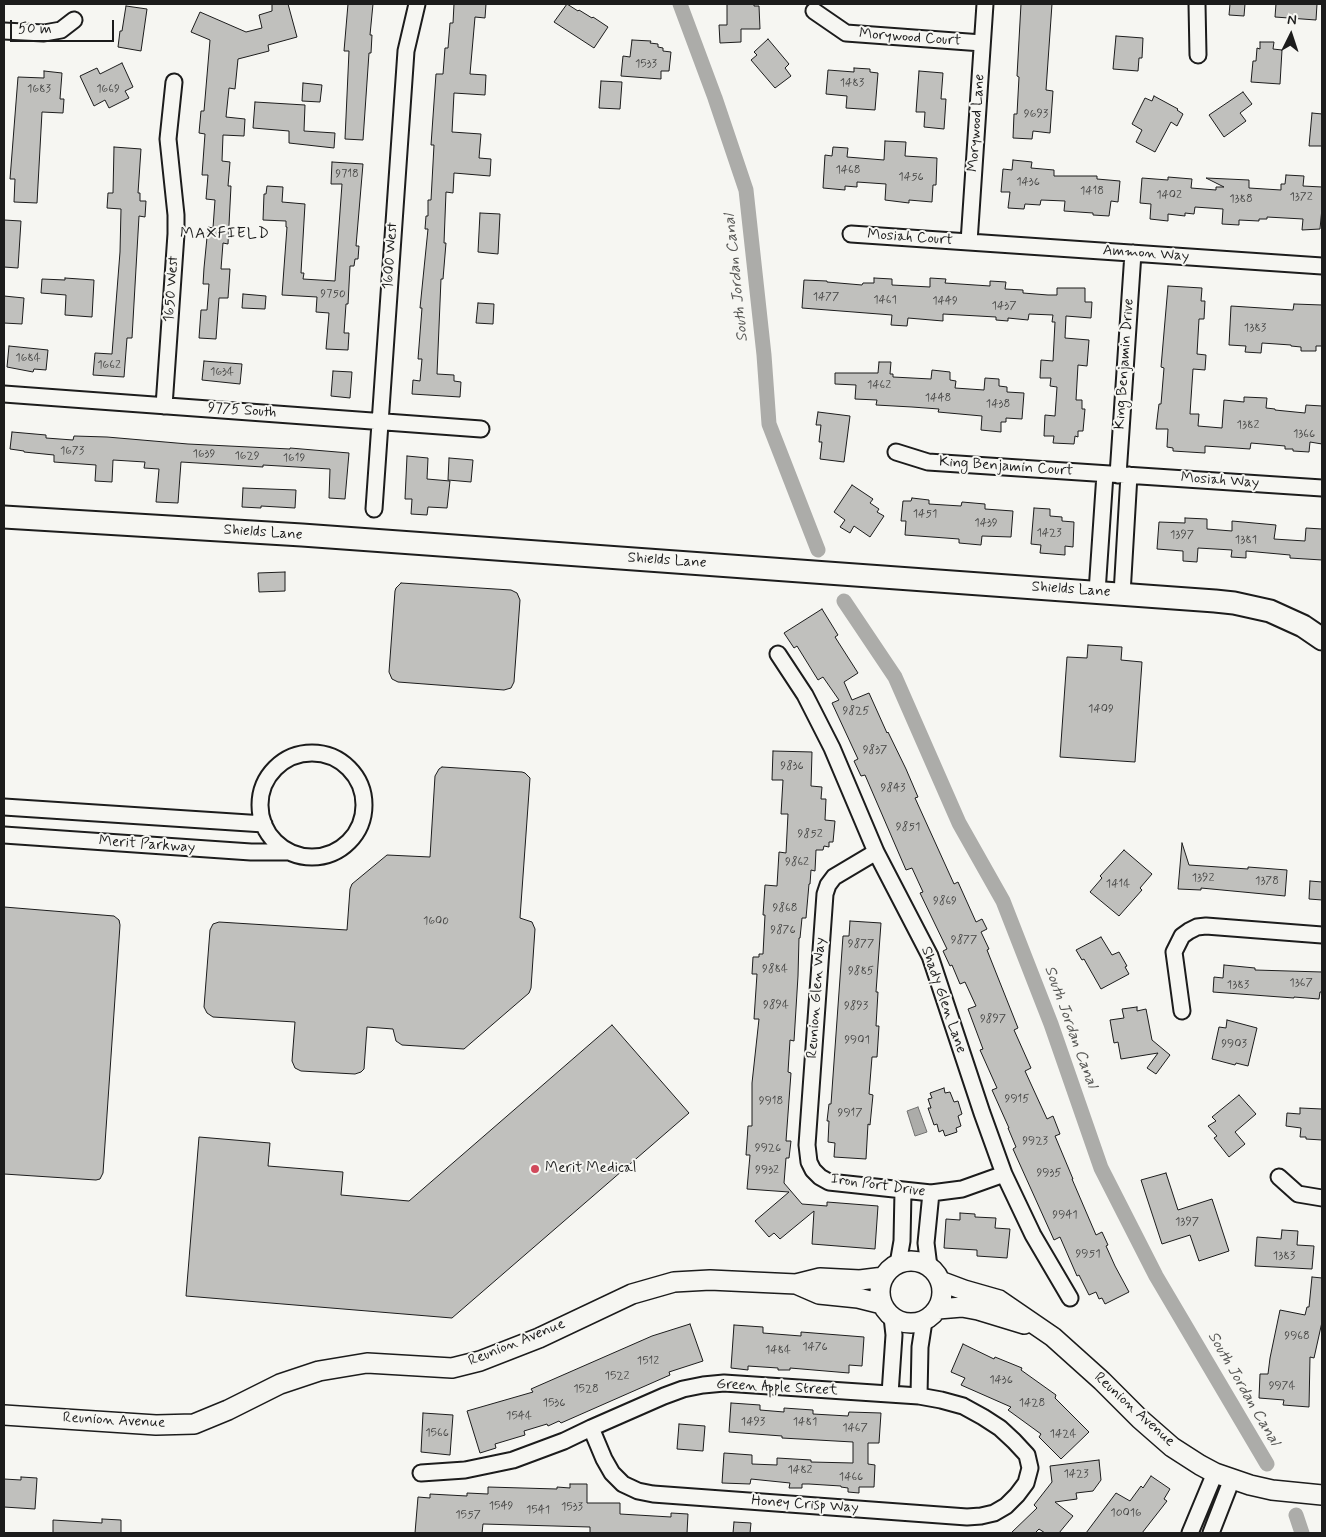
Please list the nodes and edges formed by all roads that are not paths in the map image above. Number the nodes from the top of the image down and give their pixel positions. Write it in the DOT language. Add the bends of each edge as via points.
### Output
graph roads {
  1 [pos="417,4"];
  2 [pos="985,4"];
  3 [pos="1197,4"];
  4 [pos="814,12"];
  5 [pos="74,20"];
  6 [pos="4,31"];
  7 [pos="982,43"];
  8 [pos="1198,55"];
  9 [pos="174,82"];
  10 [pos="851,234"];
  11 [pos="969,242"];
  12 [pos="1133,253"];
  13 [pos="1322,266"];
  14 [pos="4,394"];
  15 [pos="164,406"];
  16 [pos="380,421"];
  17 [pos="481,429"];
  18 [pos="896,452"];
  19 [pos="1118,475"];
  20 [pos="1322,488"];
  21 [pos="374,509"];
  22 [pos="4,517"];
  23 [pos="1097,592"];
  24 [pos="1122,594"];
  25 [pos="1322,639"];
  26 [pos="778,654"];
  27 [pos="4,807"];
  28 [pos="264,824"];
  29 [pos="4,836"];
  30 [pos="290,852"];
  31 [pos="876,852"];
  32 [pos="1322,935"];
  33 [pos="1182,1011"];
  34 [pos="813,1170"];
  35 [pos="1004,1174"];
  36 [pos="1279,1178"];
  37 [pos="903,1191"];
  38 [pos="931,1193"];
  39 [pos="1322,1198"];
  40 [pos="898,1264"];
  41 [pos="935,1274"];
  42 [pos="884,1277"];
  43 [pos="796,1284"];
  44 [pos="1070,1298"];
  45 [pos="887,1310"];
  46 [pos="931,1315"];
  47 [pos="1042,1330"];
  48 [pos="890,1394"];
  49 [pos="919,1396"];
  50 [pos="4,1415"];
  51 [pos="591,1428"];
  52 [pos="1030,1468"];
  53 [pos="421,1474"];
  54 [pos="1224,1476"];
  55 [pos="1322,1495"];
  56 [pos="1190,1533"];
  57 [pos="1211,1533"];
  1 -- 16 [label="street, 1600 West" via="406,51"];
  2 -- 7 [label="street, Morywood Lane"];
  3 -- 8 [label="street"];
  4 -- 7 [label="street, Morywood Court" via="846,33"];
  5 -- 6 [label="street" via="61,30 44,34"];
  7 -- 11 [label="street, Morywood Lane"];
  9 -- 15 [label="street, 1650 West" via="168,139 176,234"];
  10 -- 11 [label="street, Mosiah Court"];
  11 -- 12 [label="street, Ammon Way"];
  12 -- 13 [label="street, Ammon Way"];
  12 -- 19 [label="street, King Benjamin Drive"];
  14 -- 15 [label="street, 9775 South"];
  15 -- 16 [label="street, 9775 South"];
  16 -- 17 [label="street, 9775 South"];
  16 -- 21 [label="street, 1600 West"];
  18 -- 19 [label="street, King Benjamin Court" via="928,462"];
  19 -- 20 [label="street, Mosiah Way"];
  19 -- 23 [label="street, King Benjamin Drive"];
  19 -- 24 [label="street, King Benjamin Drive"];
  22 -- 23 [label="main road, Shields Lane"];
  23 -- 24 [label="main road, Shields Lane"];
  24 -- 25 [label="main road, Shields Lane" via="1252,606 1288,618"];
  26 -- 31 [label="street, Shady Glen Lane" via="832,748"];
  27 -- 28 [label="street, Merit Parkway"];
  28 -- 30 [label="street, Merit Parkway" via="274,840"];
  28 -- 30 [label="street, Merit Parkway" via="260,810 266,780 287,759 316,752 344,763 355,774 362,787 364,809 362,823 355,836 345,846 325,855 304,856"];
  29 -- 30 [label="street, Merit Parkway"];
  31 -- 34 [label="street, Reunion Glen Way" via="834,877 825,894 807,1145"];
  31 -- 35 [label="street, Shady Glen Lane" via="930,956"];
  32 -- 33 [label="street" via="1206,926 1189,931 1182,936 1174,952"];
  34 -- 37 [label="street, Iron Port Drive" via="830,1182"];
  35 -- 38 [label="street, Iron Port Drive" via="962,1189"];
  35 -- 44 [label="street, Shady Glen Lane" via="1033,1235"];
  36 -- 39 [label="street" via="1298,1194"];
  37 -- 38 [label="street, Iron Port Drive"];
  37 -- 40 [label="street"];
  38 -- 41 [label="street" via="926,1243"];
  40 -- 41 [label="street" via="919,1262"];
  40 -- 42 [label="street"];
  41 -- 46 [label="street" via="942,1290 942,1300"];
  41 -- 47 [label="street, Reunion Avenue" via="964,1290 1000,1300"];
  42 -- 43 [label="street, Reunion Avenue" via="860,1280 820,1278"];
  42 -- 45 [label="street" via="880,1295"];
  43 -- 45 [label="street, Reunion Avenue" via="819,1294 858,1298"];
  43 -- 50 [label="street, Reunion Avenue" via="710,1280 674,1282 632,1294 539,1338 480,1361 452,1368 367,1363 319,1371 280,1384 194,1424 156,1425"];
  45 -- 46 [label="street" via="902,1322 913,1324"];
  45 -- 48 [label="street" via="894,1335"];
  46 -- 47 [label="street, Reunion Avenue" via="962,1308 978,1310"];
  46 -- 49 [label="street" via="920,1347"];
  47 -- 54 [label="street, Reunion Avenue" via="1172,1446"];
  48 -- 49 [label="street, Green Apple Street"];
  48 -- 51 [label="street, Green Apple Street" via="746,1384 704,1385 664,1396"];
  49 -- 52 [label="street, Green Apple Street" via="963,1406 983,1417 1014,1440 1027,1455"];
  51 -- 52 [label="street, Honey Crisp Way" via="612,1473 623,1484 653,1494 981,1516 1006,1506 1026,1483"];
  51 -- 53 [label="street, Green Apple Street" via="513,1460 465,1470"];
  54 -- 55 [label="street, Reunion Avenue" via="1272,1490"];
  54 -- 56 [label="street"];
  54 -- 57 [label="street"];
}
